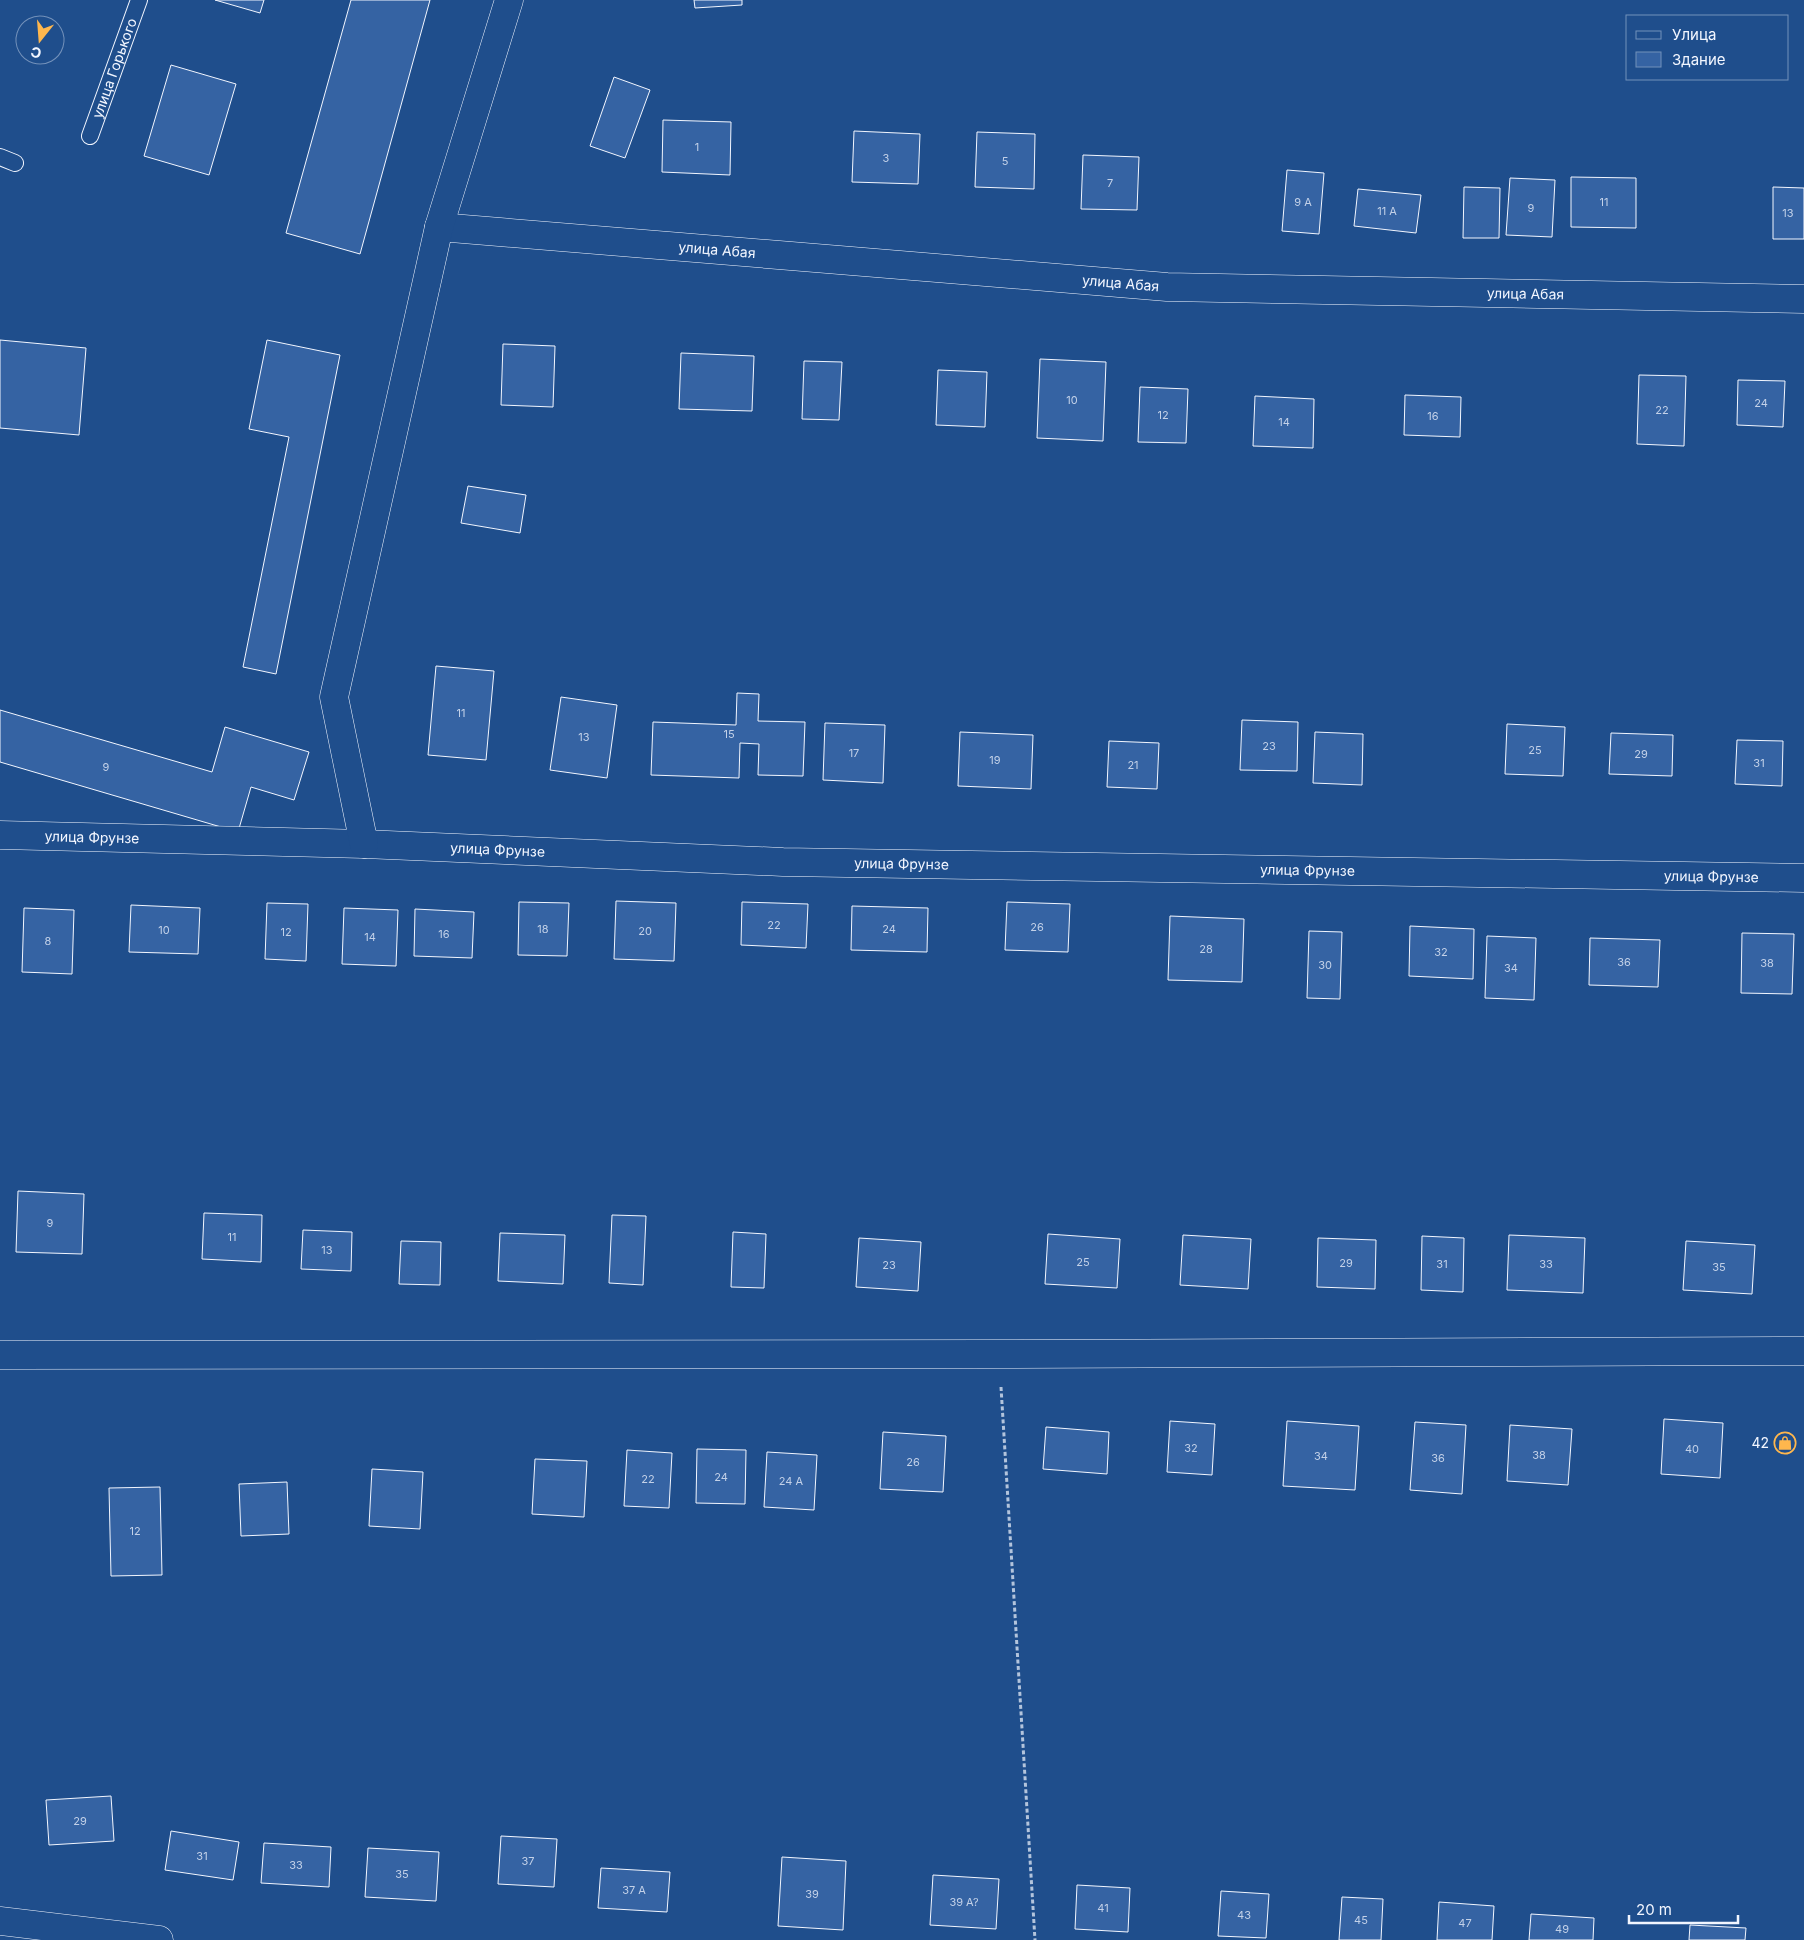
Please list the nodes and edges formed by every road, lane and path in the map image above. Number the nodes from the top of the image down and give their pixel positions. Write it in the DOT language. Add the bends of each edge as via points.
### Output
graph roads {
  1 [pos="139,0"];
  2 [pos="508,0"];
  3 [pos="90,136"];
  4 [pos="439,227"];
  5 [pos="1804,299"];
  6 [pos="0,835"];
  7 [pos="364,844"];
  8 [pos="1804,878"];
  9 [pos="1804,1350"];
  10 [pos="1000,1354"];
  11 [pos="0,1355"];
  12 [pos="0,1921"];
  13 [pos="159,1940"];
  14 [pos="1035,1940"];
  1 -- 3 [label="lane, улица Горького"];
  2 -- 4 [label="street"];
  4 -- 5 [label="street, улица Абая" via="1168,287"];
  4 -- 7 [label="street" via="334,696"];
  6 -- 7 [label="street, улица Фрунзе"];
  7 -- 8 [label="street, улица Фрунзе" via="783,862"];
  9 -- 10 [label="street"];
  10 -- 11 [label="street"];
  10 -- 14 [label="path"];
  12 -- 13 [label="street"];
}
